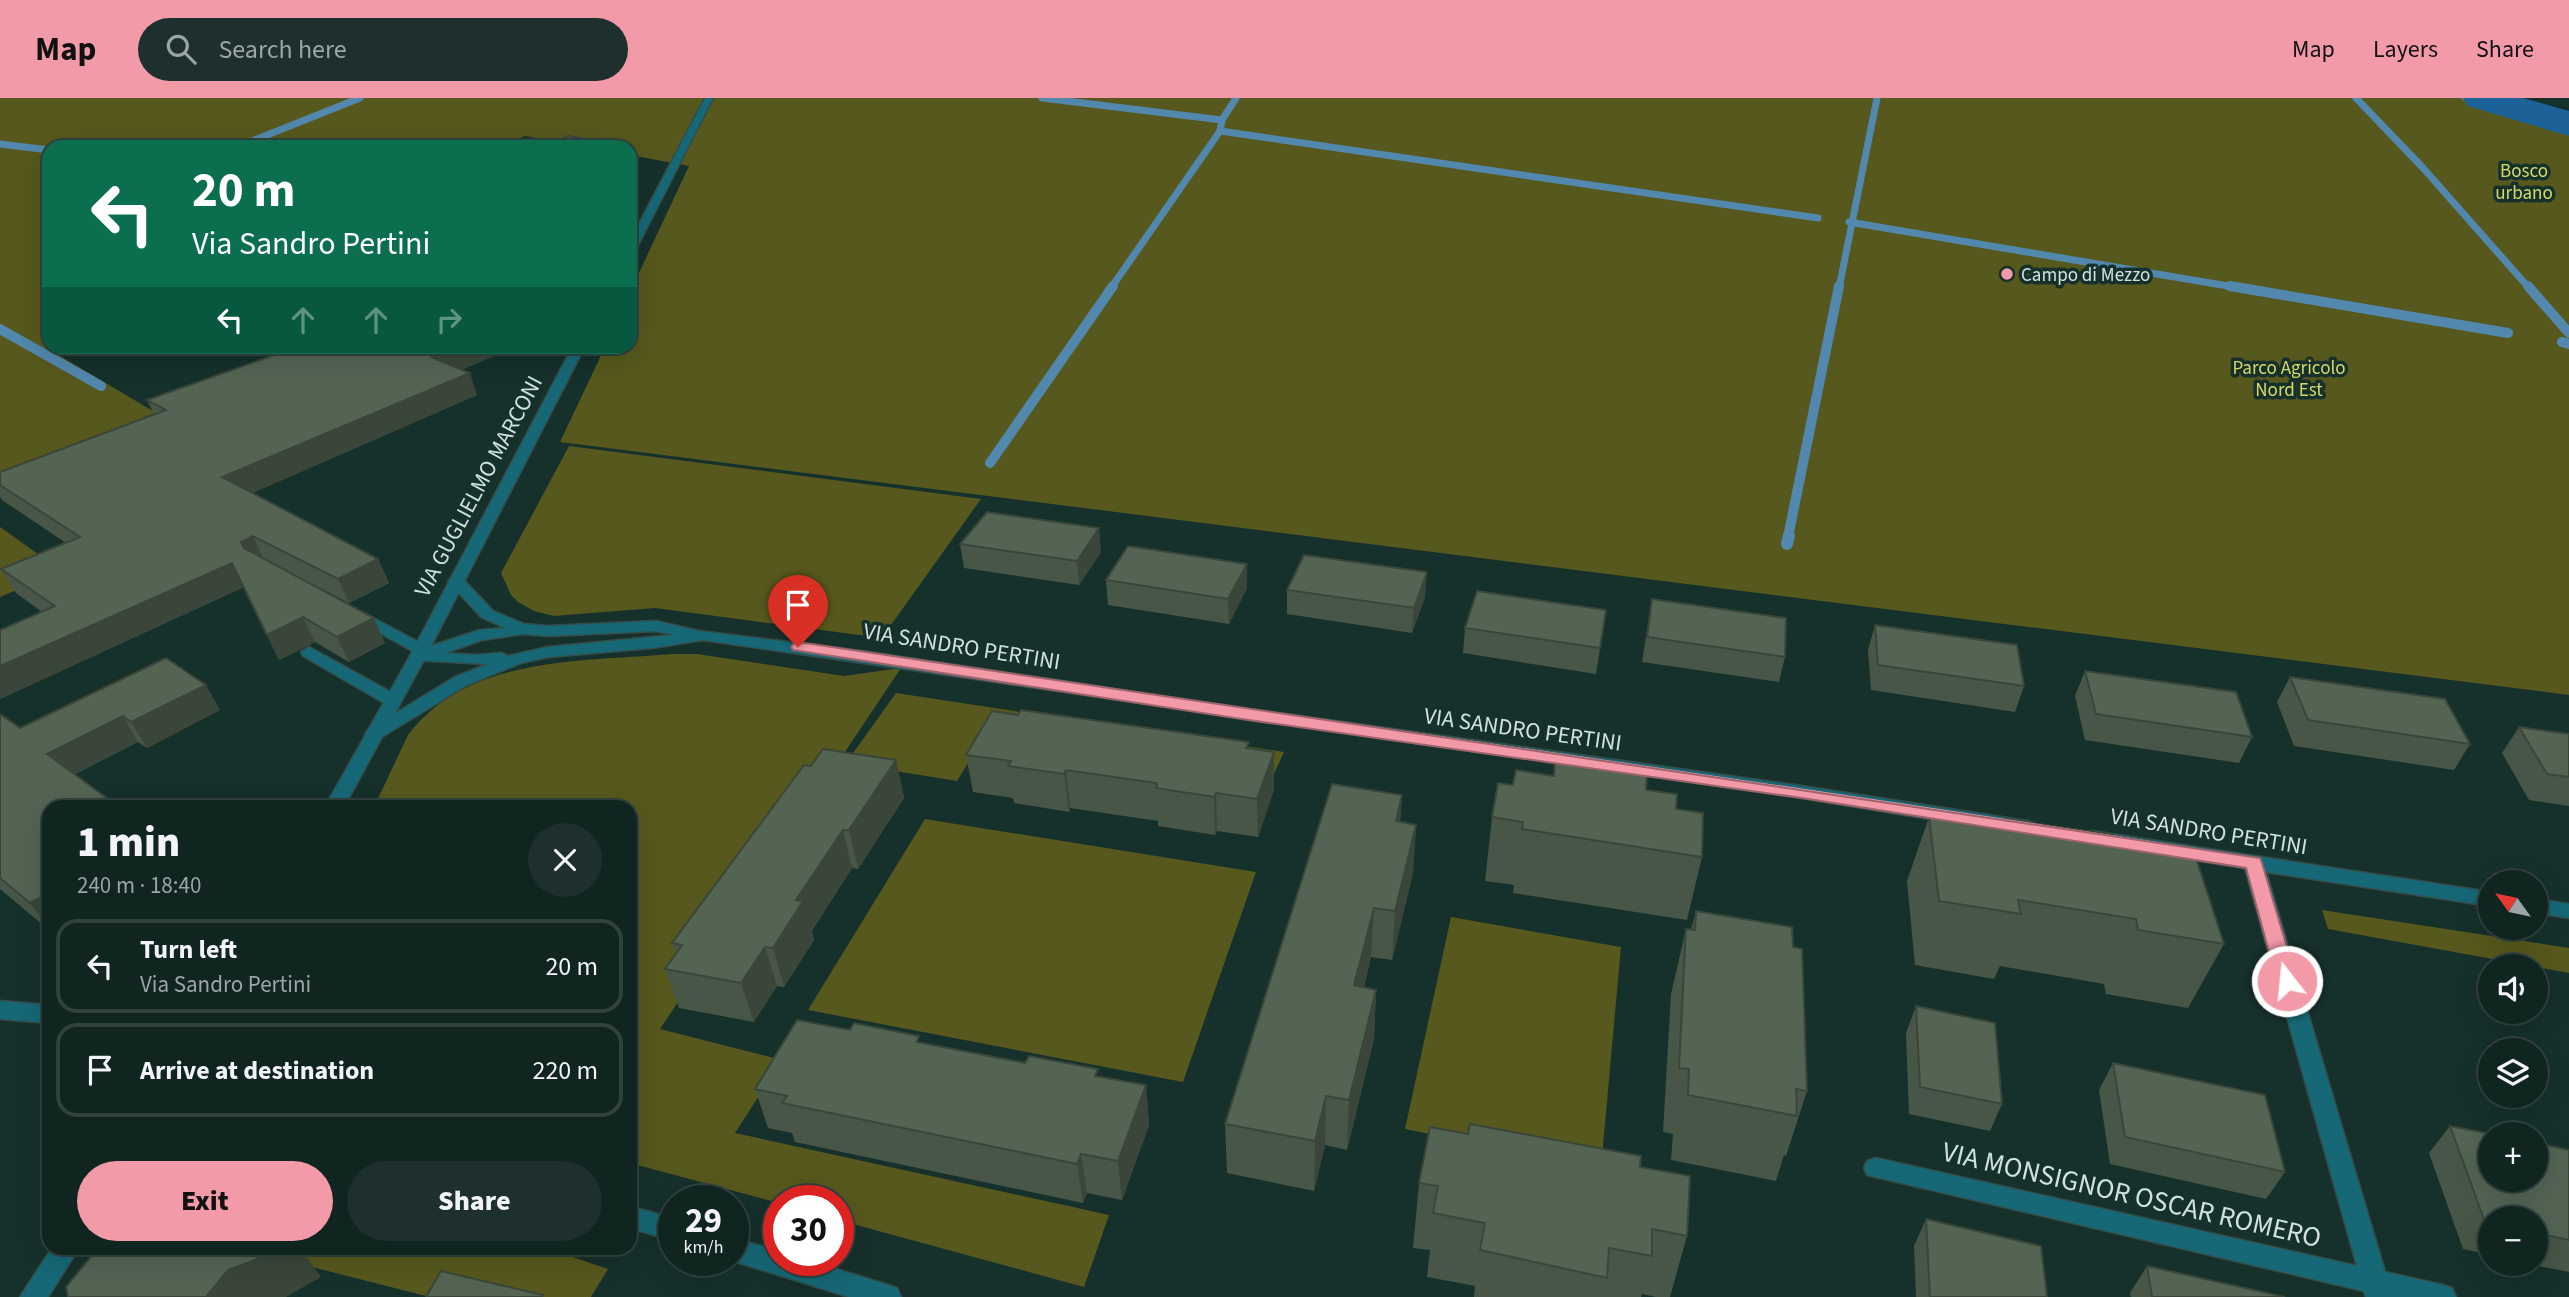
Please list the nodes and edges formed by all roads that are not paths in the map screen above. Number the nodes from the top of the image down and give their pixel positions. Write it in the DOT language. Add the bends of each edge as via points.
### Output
graph roads {
  1 [pos="709,98"];
  2 [pos="637,237"];
  3 [pos="575,354"];
  4 [pos="456,581"];
  5 [pos="336,605"];
  6 [pos="548,631"];
  7 [pos="703,635"];
  8 [pos="309,652"];
  9 [pos="419,652"];
  10 [pos="548,652"];
  11 [pos="392,700"];
  12 [pos="374,734"];
  13 [pos="338,800"];
  14 [pos="2049,831"];
  15 [pos="2077,835"];
  16 [pos="2253,863"];
  17 [pos="2478,897"];
  18 [pos="2548,908"];
  19 [pos="2569,911"];
  20 [pos="0,1010"];
  21 [pos="42,1013"];
  22 [pos="1876,1168"];
  23 [pos="637,1219"];
  24 [pos="658,1225"];
  25 [pos="749,1254"];
  26 [pos="61,1255"];
  27 [pos="2376,1289"];
  28 [pos="33,1297"];
  29 [pos="888,1297"];
  30 [pos="2443,1297"];
  1 -- 2 [label="street"];
  3 -- 4 [label="street, VIA GUGLIELMO MARCONI"];
  4 -- 6 [label="street" via="492,618 521,629"];
  4 -- 9 [label="street, VIA GUGLIELMO MARCONI"];
  5 -- 9 [label="street"];
  6 -- 7 [label="street" via="656,626"];
  6 -- 9 [label="street" via="487,633"];
  7 -- 10 [label="street, VIA SANDRO PERTINI"];
  7 -- 14 [label="street, VIA SANDRO PERTINI"];
  8 -- 11 [label="street"];
  9 -- 10 [label="street, VIA SANDRO PERTINI" via="474,660"];
  9 -- 11 [label="street, VIA GUGLIELMO MARCONI"];
  10 -- 12 [label="street, VIA SANDRO PERTINI" via="471,676"];
  11 -- 12 [label="street, VIA GUGLIELMO MARCONI"];
  12 -- 13 [label="street, VIA GUGLIELMO MARCONI"];
  15 -- 16 [label="street, VIA SANDRO PERTINI"];
  16 -- 17 [label="street, VIA SANDRO PERTINI"];
  16 -- 27 [label="street"];
  18 -- 19 [label="street"];
  20 -- 21 [label="street"];
  22 -- 27 [label="street, VIA MONSIGNOR OSCAR ROMERO"];
  23 -- 24 [label="street"];
  25 -- 29 [label="street"];
  26 -- 28 [label="street"];
  27 -- 30 [label="street, VIA MONSIGNOR OSCAR ROMERO"];
}
